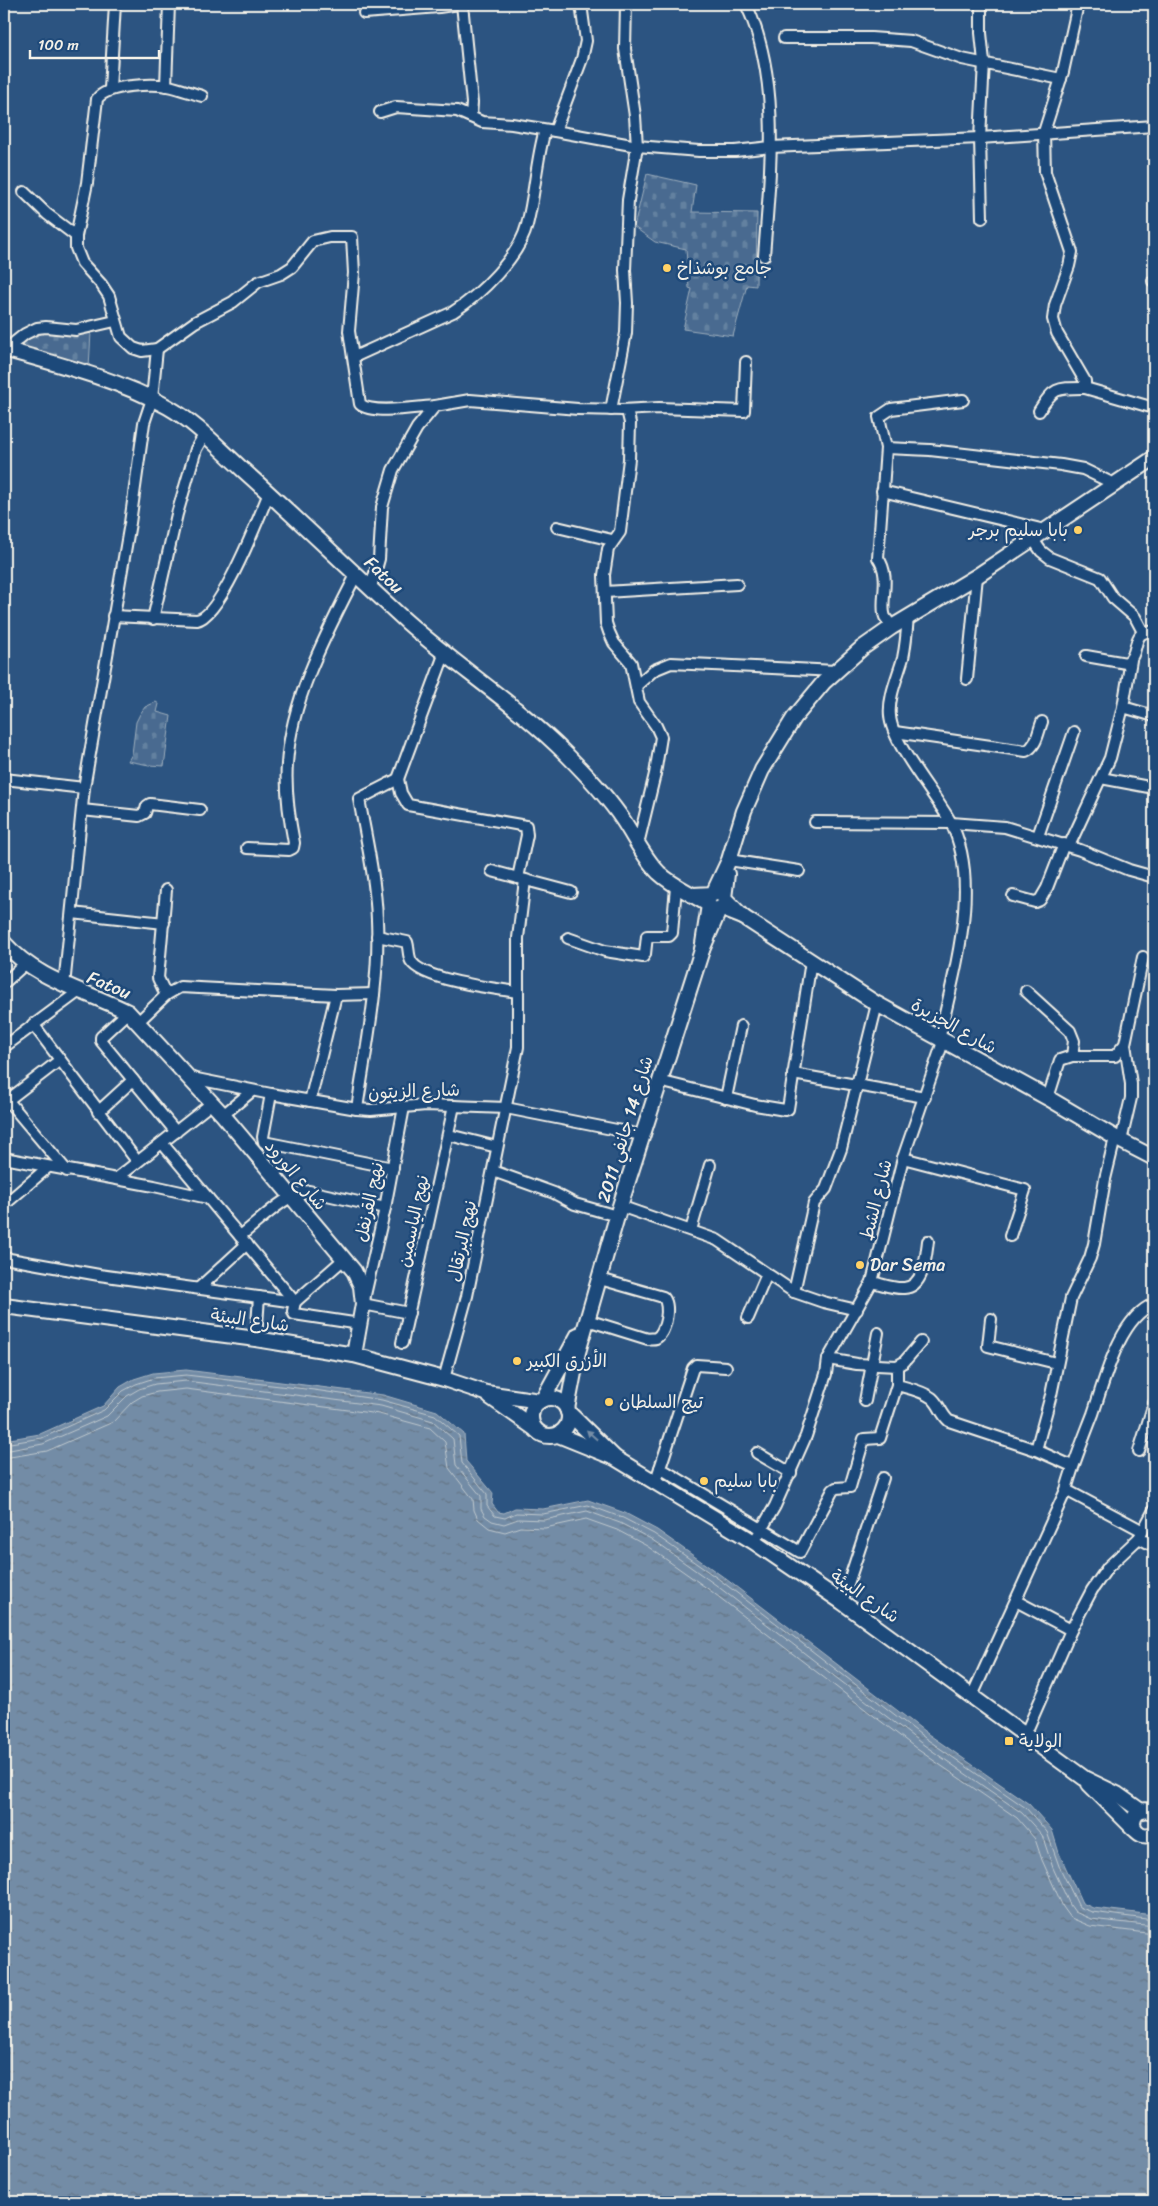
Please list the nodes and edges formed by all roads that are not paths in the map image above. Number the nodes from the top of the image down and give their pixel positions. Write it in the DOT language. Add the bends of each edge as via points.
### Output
graph roads {
  1 [pos="115,4"];
  2 [pos="169,4"];
  3 [pos="460,4"];
  4 [pos="581,4"];
  5 [pos="626,4"];
  6 [pos="746,4"];
  7 [pos="981,4"];
  8 [pos="1078,4"];
  9 [pos="364,13"];
  10 [pos="784,38"];
  11 [pos="984,62"];
  12 [pos="1061,79"];
  13 [pos="166,86"];
  14 [pos="110,90"];
  15 [pos="202,96"];
  16 [pos="380,112"];
  17 [pos="471,117"];
  18 [pos="1154,126"];
  19 [pos="550,130"];
  20 [pos="1044,132"];
  21 [pos="980,138"];
  22 [pos="637,146"];
  23 [pos="771,147"];
  24 [pos="24,192"];
  25 [pos="982,218"];
  26 [pos="76,236"];
  27 [pos="764,256"];
  28 [pos="115,321"];
  29 [pos="157,348"];
  30 [pos="5,349"];
  31 [pos="354,357"];
  32 [pos="746,362"];
  33 [pos="1085,388"];
  34 [pos="152,399"];
  35 [pos="963,400"];
  36 [pos="435,406"];
  37 [pos="406,408"];
  38 [pos="1154,408"];
  39 [pos="611,410"];
  40 [pos="627,410"];
  41 [pos="1039,412"];
  42 [pos="417,428"];
  43 [pos="204,435"];
  44 [pos="886,448"];
  45 [pos="1154,458"];
  46 [pos="1114,484"];
  47 [pos="882,491"];
  48 [pos="270,493"];
  49 [pos="557,527"];
  50 [pos="1045,530"];
  51 [pos="1032,538"];
  52 [pos="612,540"];
  53 [pos="356,575"];
  54 [pos="977,576"];
  55 [pos="737,584"];
  56 [pos="371,587"];
  57 [pos="605,592"];
  58 [pos="113,616"];
  59 [pos="908,616"];
  60 [pos="153,619"];
  61 [pos="892,626"];
  62 [pos="1143,632"];
  63 [pos="1154,632"];
  64 [pos="444,654"];
  65 [pos="1086,656"];
  66 [pos="1131,660"];
  67 [pos="836,671"];
  68 [pos="967,679"];
  69 [pos="636,686"];
  70 [pos="1123,707"];
  71 [pos="1154,716"];
  72 [pos="1042,722"];
  73 [pos="895,732"];
  74 [pos="1074,732"];
  75 [pos="1101,778"];
  76 [pos="4,779"];
  77 [pos="398,779"];
  78 [pos="84,788"];
  79 [pos="1154,788"];
  80 [pos="82,810"];
  81 [pos="200,810"];
  82 [pos="815,822"];
  83 [pos="951,823"];
  84 [pos="1038,836"];
  85 [pos="638,844"];
  86 [pos="1066,845"];
  87 [pos="247,848"];
  88 [pos="729,860"];
  89 [pos="492,871"];
  90 [pos="799,871"];
  91 [pos="1154,877"];
  92 [pos="522,879"];
  93 [pos="676,887"];
  94 [pos="166,890"];
  95 [pos="571,892"];
  96 [pos="1013,896"];
  97 [pos="717,901"];
  98 [pos="72,913"];
  99 [pos="164,923"];
  100 [pos="377,936"];
  101 [pos="568,938"];
  102 [pos="4,943"];
  103 [pos="1142,957"];
  104 [pos="811,961"];
  105 [pos="26,963"];
  106 [pos="4,983"];
  107 [pos="64,986"];
  108 [pos="78,992"];
  109 [pos="518,992"];
  110 [pos="1026,992"];
  111 [pos="374,994"];
  112 [pos="166,995"];
  113 [pos="336,995"];
  114 [pos="877,1004"];
  115 [pos="134,1017"];
  116 [pos="33,1024"];
  117 [pos="741,1026"];
  118 [pos="941,1041"];
  119 [pos="1126,1044"];
  120 [pos="4,1047"];
  121 [pos="1072,1056"];
  122 [pos="60,1060"];
  123 [pos="793,1074"];
  124 [pos="187,1076"];
  125 [pos="133,1080"];
  126 [pos="658,1080"];
  127 [pos="857,1084"];
  128 [pos="252,1091"];
  129 [pos="271,1094"];
  130 [pos="925,1097"];
  131 [pos="726,1098"];
  132 [pos="1048,1098"];
  133 [pos="5,1100"];
  134 [pos="310,1101"];
  135 [pos="212,1103"];
  136 [pos="454,1106"];
  137 [pos="404,1107"];
  138 [pos="506,1108"];
  139 [pos="357,1109"];
  140 [pos="98,1112"];
  141 [pos="223,1115"];
  142 [pos="176,1132"];
  143 [pos="449,1135"];
  144 [pos="642,1135"];
  145 [pos="1118,1139"];
  146 [pos="162,1143"];
  147 [pos="497,1147"];
  148 [pos="4,1158"];
  149 [pos="903,1158"];
  150 [pos="1154,1158"];
  151 [pos="137,1161"];
  152 [pos="710,1165"];
  153 [pos="48,1168"];
  154 [pos="393,1168"];
  155 [pos="67,1170"];
  156 [pos="493,1171"];
  157 [pos="116,1179"];
  158 [pos="290,1197"];
  159 [pos="208,1198"];
  160 [pos="4,1205"];
  161 [pos="385,1208"];
  162 [pos="619,1211"];
  163 [pos="691,1230"];
  164 [pos="240,1236"];
  165 [pos="1010,1236"];
  166 [pos="928,1241"];
  167 [pos="247,1244"];
  168 [pos="4,1258"];
  169 [pos="344,1259"];
  170 [pos="767,1274"];
  171 [pos="600,1279"];
  172 [pos="872,1282"];
  173 [pos="199,1288"];
  174 [pos="794,1292"];
  175 [pos="259,1297"];
  176 [pos="296,1302"];
  177 [pos="364,1304"];
  178 [pos="1154,1304"];
  179 [pos="4,1306"];
  180 [pos="857,1310"];
  181 [pos="409,1313"];
  182 [pos="748,1318"];
  183 [pos="991,1319"];
  184 [pos="587,1320"];
  185 [pos="360,1324"];
  186 [pos="878,1333"];
  187 [pos="256,1339"];
  188 [pos="921,1342"];
  189 [pos="402,1343"];
  190 [pos="354,1355"];
  191 [pos="828,1359"];
  192 [pos="1056,1363"];
  193 [pos="871,1365"];
  194 [pos="897,1366"];
  195 [pos="726,1367"];
  196 [pos="444,1379"];
  197 [pos="897,1385"];
  198 [pos="486,1393"];
  199 [pos="542,1400"];
  200 [pos="865,1401"];
  201 [pos="1154,1402"];
  202 [pos="568,1411"];
  203 [pos="1152,1418"];
  204 [pos="534,1428"];
  205 [pos="558,1435"];
  206 [pos="1036,1450"];
  207 [pos="1138,1451"];
  208 [pos="757,1453"];
  209 [pos="615,1458"];
  210 [pos="1072,1466"];
  211 [pos="660,1468"];
  212 [pos="791,1473"];
  213 [pos="883,1478"];
  214 [pos="656,1482"];
  215 [pos="1066,1490"];
  216 [pos="1154,1510"];
  217 [pos="761,1529"];
  218 [pos="1141,1535"];
  219 [pos="754,1542"];
  220 [pos="1154,1546"];
  221 [pos="1016,1601"];
  222 [pos="842,1602"];
  223 [pos="1071,1630"];
  224 [pos="972,1696"];
  225 [pos="1025,1735"];
  226 [pos="1084,1778"];
  227 [pos="1149,1810"];
  228 [pos="1147,1835"];
  1 -- 14 [label="street"];
  2 -- 13 [label="street"];
  3 -- 9 [label="street"];
  3 -- 17 [label="street"];
  4 -- 19 [label="street" via="586,41 582,59"];
  5 -- 22 [label="street" via="625,48"];
  6 -- 23 [label="street" via="763,51"];
  7 -- 11 [label="street"];
  8 -- 12 [label="street"];
  10 -- 11 [label="street" via="901,40"];
  11 -- 12 [label="street"];
  11 -- 21 [label="street"];
  12 -- 20 [label="street"];
  13 -- 14 [label="street"];
  13 -- 15 [label="street"];
  14 -- 26 [label="street" via="101,93 97,99 87,183"];
  16 -- 17 [label="street" via="396,108 457,111"];
  17 -- 19 [label="street" via="482,122"];
  18 -- 20 [label="street"];
  19 -- 22 [label="street"];
  19 -- 31 [label="street" via="527,227 495,277 453,312"];
  20 -- 21 [label="street"];
  20 -- 33 [label="street" via="1045,172 1072,252 1055,304 1054,320 1057,334 1085,381"];
  21 -- 23 [label="street"];
  21 -- 25 [label="street"];
  22 -- 23 [label="street" via="699,151"];
  22 -- 39 [label="street" via="628,200 624,270 626,333"];
  23 -- 27 [label="street"];
  24 -- 26 [label="street"];
  26 -- 28 [label="street" via="76,248 82,263 109,296"];
  28 -- 29 [label="street" via="121,337 133,348 142,351"];
  28 -- 30 [label="street" via="86,329 37,328"];
  29 -- 31 [label="street" via="195,322 233,302 258,282 292,267 313,241 344,236 352,237 354,273 349,318"];
  29 -- 34 [label="street"];
  30 -- 34 [label="main road, Fatou" via="93,376"];
  31 -- 37 [label="street" via="360,404 368,409"];
  32 -- 40 [label="street" via="744,412 659,408"];
  33 -- 38 [label="street"];
  33 -- 41 [label="street" via="1062,388 1052,392"];
  34 -- 43 [label="main road, Fatou" via="188,420"];
  34 -- 58 [label="street" via="144,423"];
  35 -- 44 [label="street" via="891,409 880,417"];
  36 -- 37 [label="street"];
  36 -- 39 [label="street" via="470,400"];
  36 -- 42 [label="street"];
  37 -- 42 [label="street" via="416,419"];
  39 -- 40 [label="street"];
  40 -- 52 [label="street" via="629,459 620,532"];
  42 -- 56 [label="street" via="390,479 382,507 379,559"];
  43 -- 48 [label="main road, Fatou"];
  43 -- 60 [label="street" via="196,449 177,514"];
  44 -- 46 [label="street" via="1061,465 1083,469"];
  44 -- 47 [label="street"];
  45 -- 46 [label="main road, شارع 14 جانفي 2011"];
  46 -- 50 [label="main road, شارع 14 جانفي 2011"];
  47 -- 50 [label="street"];
  47 -- 61 [label="street" via="878,558 885,581 884,615"];
  48 -- 53 [label="main road, Fatou"];
  48 -- 60 [label="street" via="227,587 205,617 197,620"];
  49 -- 52 [label="street"];
  50 -- 51 [label="main road, شارع 14 جانفي 2011"];
  51 -- 54 [label="main road, شارع 14 جانفي 2011"];
  51 -- 62 [label="street" via="1050,558 1100,578 1113,598 1135,617"];
  52 -- 57 [label="street" via="605,559"];
  53 -- 56 [label="main road, Fatou"];
  53 -- 87 [label="street" via="310,673 290,739 287,792 293,848"];
  54 -- 59 [label="main road, شارع 14 جانفي 2011"];
  54 -- 68 [label="street"];
  55 -- 57 [label="street"];
  56 -- 64 [label="main road, Fatou"];
  57 -- 69 [label="street" via="606,623 614,643 631,663"];
  58 -- 60 [label="street"];
  58 -- 78 [label="street"];
  59 -- 61 [label="main road, شارع 14 جانفي 2011"];
  59 -- 73 [label="street, شارع الشط" via="906,644 890,705 890,719"];
  61 -- 67 [label="main road, شارع 14 جانفي 2011"];
  62 -- 63 [label="street"];
  62 -- 66 [label="street"];
  64 -- 77 [label="street"];
  64 -- 85 [label="main road, Fatou" via="557,744 604,794"];
  65 -- 66 [label="street" via="1120,663"];
  66 -- 70 [label="street"];
  67 -- 69 [label="street" via="671,663 654,670"];
  67 -- 88 [label="main road, شارع 14 جانفي 2011" via="813,693 775,746 751,794"];
  69 -- 85 [label="street" via="639,702 660,737 655,774"];
  70 -- 71 [label="street"];
  70 -- 75 [label="street" via="1110,758"];
  72 -- 73 [label="street" via="1034,744 1026,751"];
  73 -- 83 [label="street, شارع الشط"];
  74 -- 84 [label="street"];
  75 -- 79 [label="street"];
  75 -- 86 [label="street"];
  76 -- 78 [label="street"];
  77 -- 92 [label="street, نهج البرتقال" via="408,805 526,826"];
  77 -- 100 [label="street" via="359,799 376,903"];
  78 -- 80 [label="street"];
  80 -- 81 [label="street" via="139,816 150,804"];
  80 -- 98 [label="street"];
  82 -- 83 [label="street"];
  83 -- 84 [label="street" via="1005,827"];
  83 -- 118 [label="street, شارع الشط" via="962,863 965,898"];
  84 -- 86 [label="street"];
  85 -- 93 [label="main road, Fatou" via="653,866"];
  86 -- 91 [label="street"];
  86 -- 96 [label="street" via="1040,900 1035,902"];
  88 -- 90 [label="street"];
  88 -- 97 [label="main road, شارع 14 جانفي 2011"];
  89 -- 92 [label="street"];
  92 -- 95 [label="street"];
  92 -- 109 [label="street, نهج البرتقال"];
  93 -- 97 [label="main road, Fatou"];
  93 -- 101 [label="street" via="672,933 669,936 648,936 642,957 605,951"];
  94 -- 99 [label="street"];
  97 -- 104 [label="main road, شارع الجزيرة"];
  97 -- 126 [label="main road, شارع 14 جانفي 2011"];
  98 -- 99 [label="street"];
  98 -- 107 [label="street"];
  99 -- 112 [label="street" via="158,978"];
  100 -- 109 [label="street" via="407,942 410,960 434,974 462,984"];
  100 -- 111 [label="street"];
  102 -- 105 [label="main road, Fatou"];
  103 -- 119 [label="street"];
  104 -- 114 [label="main road, شارع الجزيرة"];
  104 -- 123 [label="street"];
  105 -- 106 [label="street"];
  105 -- 107 [label="main road, Fatou"];
  107 -- 108 [label="main road, Fatou"];
  108 -- 115 [label="main road, Fatou" via="114,1004"];
  108 -- 116 [label="street"];
  109 -- 138 [label="street, نهج البرتقال" via="518,1047"];
  110 -- 121 [label="street" via="1070,1031 1074,1041"];
  111 -- 113 [label="street"];
  111 -- 139 [label="street"];
  112 -- 113 [label="street" via="180,987 192,986"];
  112 -- 115 [label="street"];
  113 -- 134 [label="street"];
  114 -- 118 [label="main road, شارع الجزيرة"];
  114 -- 127 [label="street"];
  115 -- 124 [label="main road, Fatou"];
  115 -- 125 [label="street" via="100,1040"];
  116 -- 120 [label="street"];
  116 -- 122 [label="street"];
  117 -- 131 [label="street"];
  118 -- 130 [label="street, شارع الشط"];
  118 -- 132 [label="main road, شارع الجزيرة"];
  119 -- 121 [label="street" via="1114,1056"];
  119 -- 145 [label="street" via="1131,1098"];
  121 -- 132 [label="street" via="1060,1060"];
  122 -- 133 [label="street"];
  122 -- 140 [label="street"];
  123 -- 127 [label="street"];
  123 -- 131 [label="street" via="788,1106 784,1110"];
  124 -- 128 [label="street, شارع الزيتون"];
  124 -- 135 [label="main road, شارع الورود"];
  125 -- 140 [label="street"];
  125 -- 142 [label="street"];
  126 -- 131 [label="street"];
  126 -- 144 [label="main road, شارع 14 جانفي 2011"];
  127 -- 130 [label="street"];
  127 -- 174 [label="street" via="826,1189 814,1203"];
  128 -- 129 [label="street, شارع الزيتون"];
  128 -- 141 [label="street"];
  129 -- 134 [label="street, شارع الزيتون"];
  129 -- 154 [label="street" via="264,1142"];
  130 -- 149 [label="street, شارع الشط"];
  132 -- 145 [label="main road, شارع الجزيرة"];
  133 -- 155 [label="street"];
  134 -- 139 [label="street, شارع الزيتون"];
  135 -- 141 [label="main road, شارع الورود"];
  135 -- 142 [label="street"];
  136 -- 137 [label="street, شارع الزيتون"];
  136 -- 138 [label="street, شارع الزيتون"];
  136 -- 143 [label="street, نهج الياسمين"];
  137 -- 139 [label="street, شارع الزيتون"];
  137 -- 154 [label="street, نهج القرنفل"];
  138 -- 144 [label="street, شارع الزيتون"];
  138 -- 147 [label="street, نهج البرتقال"];
  140 -- 151 [label="street"];
  141 -- 158 [label="main road, شارع الورود"];
  142 -- 146 [label="street"];
  143 -- 147 [label="street"];
  143 -- 181 [label="street, نهج الياسمين"];
  144 -- 162 [label="main road, شارع 14 جانفي 2011"];
  145 -- 150 [label="main road, شارع الجزيرة"];
  145 -- 192 [label="street" via="1105,1179 1092,1251 1071,1298"];
  146 -- 151 [label="street"];
  146 -- 159 [label="street"];
  147 -- 156 [label="street, نهج البرتقال"];
  148 -- 153 [label="street"];
  149 -- 165 [label="street" via="1025,1190"];
  149 -- 172 [label="street, شارع الشط"];
  151 -- 157 [label="street"];
  152 -- 163 [label="street"];
  153 -- 155 [label="street"];
  153 -- 160 [label="street"];
  154 -- 161 [label="street, نهج القرنفل"];
  155 -- 157 [label="street"];
  156 -- 162 [label="street" via="575,1204"];
  156 -- 196 [label="street, نهج البرتقال" via="467,1296"];
  157 -- 159 [label="street"];
  158 -- 161 [label="street" via="309,1190"];
  158 -- 164 [label="street"];
  158 -- 169 [label="main road, شارع الورود"];
  159 -- 164 [label="street"];
  161 -- 177 [label="street, نهج القرنفل"];
  162 -- 163 [label="street"];
  162 -- 171 [label="main road, شارع 14 جانفي 2011"];
  163 -- 170 [label="street" via="723,1244"];
  164 -- 167 [label="street"];
  166 -- 172 [label="street" via="923,1270 916,1281 903,1288"];
  167 -- 173 [label="street"];
  167 -- 176 [label="street"];
  168 -- 173 [label="street"];
  169 -- 176 [label="street"];
  169 -- 177 [label="main road, شارع الورود" via="358,1278"];
  170 -- 174 [label="street"];
  170 -- 182 [label="street"];
  171 -- 184 [label="main road, شارع 14 جانفي 2011"];
  171 -- 184 [label="street" via="667,1301 662,1332 656,1338 648,1339"];
  172 -- 180 [label="street, شارع الشط"];
  173 -- 175 [label="street"];
  174 -- 180 [label="street"];
  175 -- 176 [label="street"];
  175 -- 187 [label="street"];
  176 -- 185 [label="street" via="294,1314"];
  177 -- 181 [label="street"];
  177 -- 185 [label="main road"];
  178 -- 210 [label="street" via="1140,1312 1121,1339"];
  179 -- 187 [label="main road, شارع البيئة"];
  180 -- 191 [label="street, شارع الشط"];
  181 -- 189 [label="street, نهج الياسمين"];
  183 -- 192 [label="street" via="988,1346"];
  184 -- 199 [label="main road, شارع 14 جانفي 2011"];
  184 -- 202 [label="main road, شارع 14 جانفي 2011"];
  185 -- 190 [label="main road"];
  186 -- 193 [label="street"];
  187 -- 190 [label="main road, شارع البيئة"];
  188 -- 194 [label="street"];
  190 -- 196 [label="main road, شارع البيئة"];
  191 -- 193 [label="street"];
  191 -- 212 [label="street, شارع الشط" via="806,1436"];
  192 -- 206 [label="street"];
  193 -- 194 [label="street"];
  193 -- 200 [label="street"];
  194 -- 197 [label="street"];
  195 -- 211 [label="street" via="696,1364 693,1368"];
  196 -- 198 [label="main road, شارع البيئة"];
  197 -- 206 [label="street" via="932,1398 943,1416 958,1425"];
  197 -- 217 [label="street" via="880,1438 864,1439 850,1487 833,1490 803,1551 798,1552"];
  198 -- 199 [label="main road, شارع البيئة"];
  198 -- 204 [label="main road, شارع البيئة"];
  199 -- 202 [label="main road" via="560,1401"];
  199 -- 204 [label="main road" via="535,1405 531,1416"];
  201 -- 203 [label="street"];
  202 -- 205 [label="main road" via="566,1428"];
  209 -- 202 [label="main road, شارع البيئة, one-way"];
  203 -- 207 [label="street"];
  204 -- 205 [label="main road" via="544,1436"];
  205 -- 209 [label="main road, شارع البيئة"];
  206 -- 210 [label="street"];
  208 -- 212 [label="street"];
  209 -- 214 [label="main road, شارع البيئة"];
  210 -- 215 [label="street"];
  211 -- 214 [label="street"];
  211 -- 217 [label="street"];
  212 -- 217 [label="street, شارع الشط"];
  213 -- 222 [label="street"];
  214 -- 219 [label="main road, شارع البيئة"];
  215 -- 218 [label="street"];
  215 -- 221 [label="street"];
  216 -- 218 [label="street"];
  217 -- 219 [label="street, شارع الشط"];
  218 -- 220 [label="street"];
  218 -- 223 [label="street" via="1098,1581"];
  219 -- 222 [label="main road, شارع البيئة"];
  221 -- 223 [label="street"];
  221 -- 224 [label="street"];
  222 -- 224 [label="main road, شارع البيئة"];
  223 -- 225 [label="street"];
  224 -- 225 [label="main road, شارع البيئة"];
  225 -- 226 [label="main road, شارع البيئة"];
  226 -- 227 [label="main road, شارع البيئة"];
  226 -- 228 [label="main road, شارع البيئة" via="1092,1789"];
  227 -- 228 [label="main road" via="1134,1816 1133,1825"];
}
